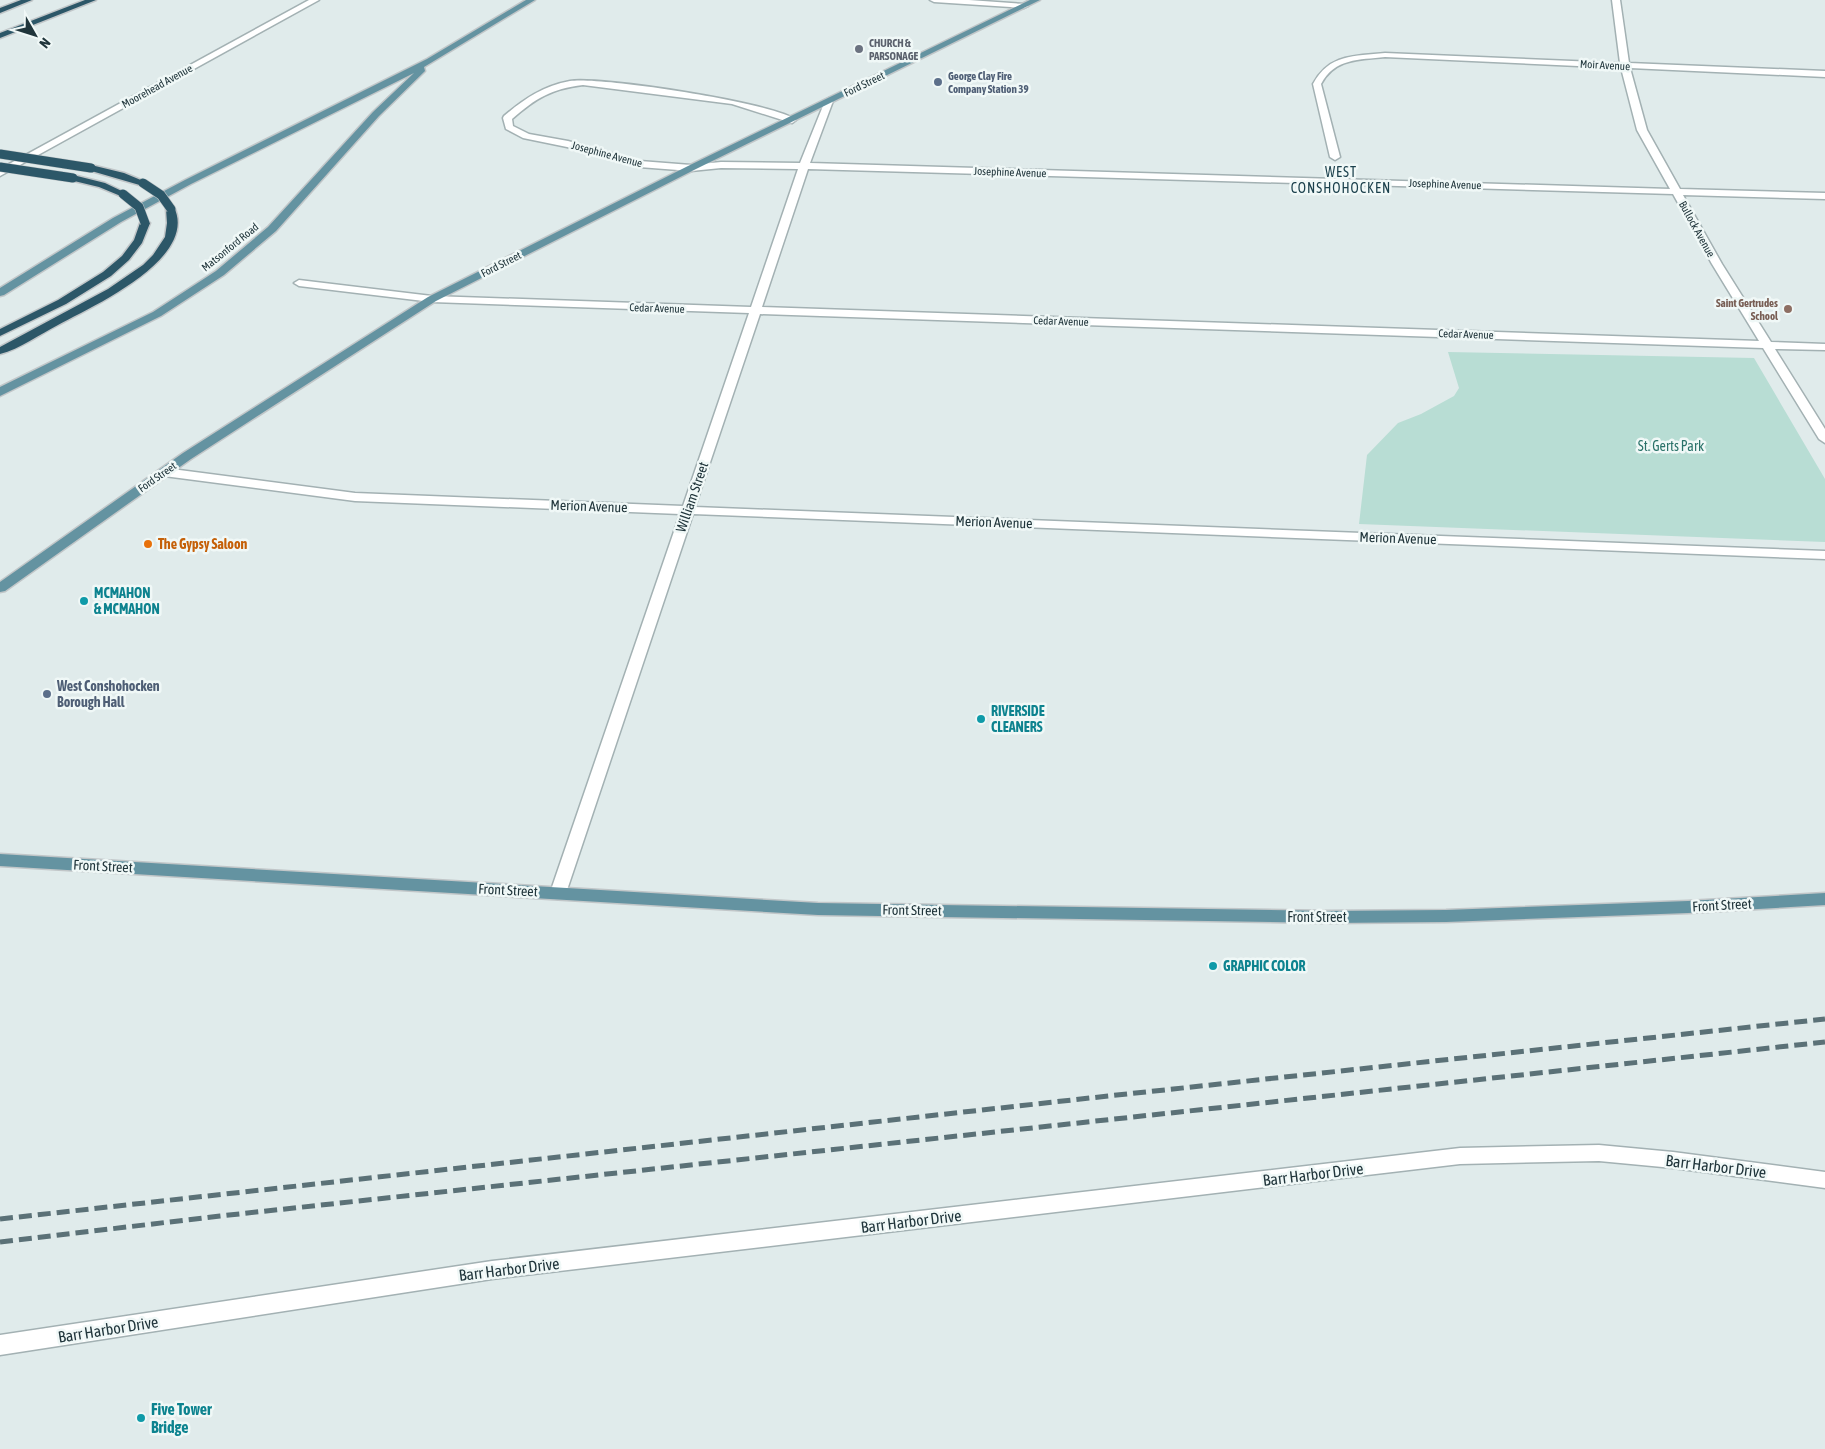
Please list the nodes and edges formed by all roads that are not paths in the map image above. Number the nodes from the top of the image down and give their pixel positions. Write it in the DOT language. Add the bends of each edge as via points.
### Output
graph roads {
  1 [pos="21,0"];
  2 [pos="28,0"];
  3 [pos="92,0"];
  4 [pos="315,0"];
  5 [pos="531,0"];
  6 [pos="934,0"];
  7 [pos="1036,0"];
  8 [pos="1616,0"];
  9 [pos="1024,6"];
  10 [pos="0,10"];
  11 [pos="16,20"];
  12 [pos="0,27"];
  13 [pos="0,36"];
  14 [pos="430,61"];
  15 [pos="1625,66"];
  16 [pos="1825,74"];
  17 [pos="830,101"];
  18 [pos="792,120"];
  19 [pos="0,154"];
  20 [pos="1335,157"];
  21 [pos="804,166"];
  22 [pos="0,167"];
  23 [pos="691,168"];
  24 [pos="0,173"];
  25 [pos="1676,191"];
  26 [pos="1825,196"];
  27 [pos="299,283"];
  28 [pos="0,293"];
  29 [pos="432,299"];
  30 [pos="755,312"];
  31 [pos="0,333"];
  32 [pos="1766,344"];
  33 [pos="1825,347"];
  34 [pos="0,351"];
  35 [pos="0,392"];
  36 [pos="1825,439"];
  37 [pos="164,472"];
  38 [pos="688,510"];
  39 [pos="1825,554"];
  40 [pos="0,588"];
  41 [pos="0,860"];
  42 [pos="558,893"];
  43 [pos="1825,898"];
  44 [pos="1825,1180"];
  45 [pos="0,1345"];
  1 -- 10 [label="highway"];
  2 -- 10 [label="highway"];
  3 -- 13 [label="highway"];
  4 -- 24 [label="street, Moorehead Avenue"];
  5 -- 14 [label="main road, Matsonford Road"];
  6 -- 9 [label="street"];
  7 -- 9 [label="main road, Ford Street"];
  8 -- 15 [label="street, Bullock Avenue"];
  9 -- 17 [label="main road, Ford Street"];
  11 -- 12 [label="highway"];
  14 -- 28 [label="main road, Matsonford Road" via="152,201 72,246"];
  14 -- 35 [label="main road, Matsonford Road" via="376,114 272,230 227,268 157,314"];
  15 -- 16 [label="street, Moir Avenue"];
  15 -- 20 [label="street, Moir Avenue" via="1385,55 1338,63 1326,70 1317,84"];
  15 -- 25 [label="street, Bullock Avenue" via="1642,130"];
  17 -- 18 [label="main road, Ford Street"];
  17 -- 21 [label="street, William Street"];
  18 -- 23 [label="main road, Ford Street"];
  18 -- 23 [label="street, Josephine Avenue" via="733,102 584,82 542,90 507,118 509,127 526,136 639,164"];
  19 -- 34 [label="highway, bridge" via="91,168 143,183 161,195 171,209 173,226 165,246 134,277"];
  21 -- 23 [label="street, Josephine Avenue"];
  21 -- 25 [label="street, Josephine Avenue"];
  21 -- 30 [label="street, William Street"];
  22 -- 31 [label="highway, bridge" via="102,185 123,194 139,207 144,223 137,246 108,273"];
  23 -- 29 [label="main road, Ford Street"];
  25 -- 26 [label="street, Josephine Avenue"];
  25 -- 32 [label="street, Bullock Avenue"];
  27 -- 29 [label="street, Cedar Avenue"];
  29 -- 30 [label="street, Cedar Avenue"];
  29 -- 37 [label="main road, Ford Street"];
  30 -- 32 [label="street, Cedar Avenue"];
  30 -- 38 [label="street, William Street"];
  32 -- 33 [label="street, Cedar Avenue"];
  32 -- 36 [label="street, Bullock Avenue"];
  37 -- 38 [label="street, Merion Avenue" via="355,497"];
  37 -- 40 [label="main road, Ford Street"];
  38 -- 39 [label="street, Merion Avenue"];
  38 -- 42 [label="street, William Street"];
  41 -- 42 [label="main road, Front Street"];
  42 -- 43 [label="main road, Front Street" via="818,909 1328,917 1688,907"];
  44 -- 45 [label="street, Barr Harbor Drive" via="1599,1153 1460,1156 492,1270"];
}
